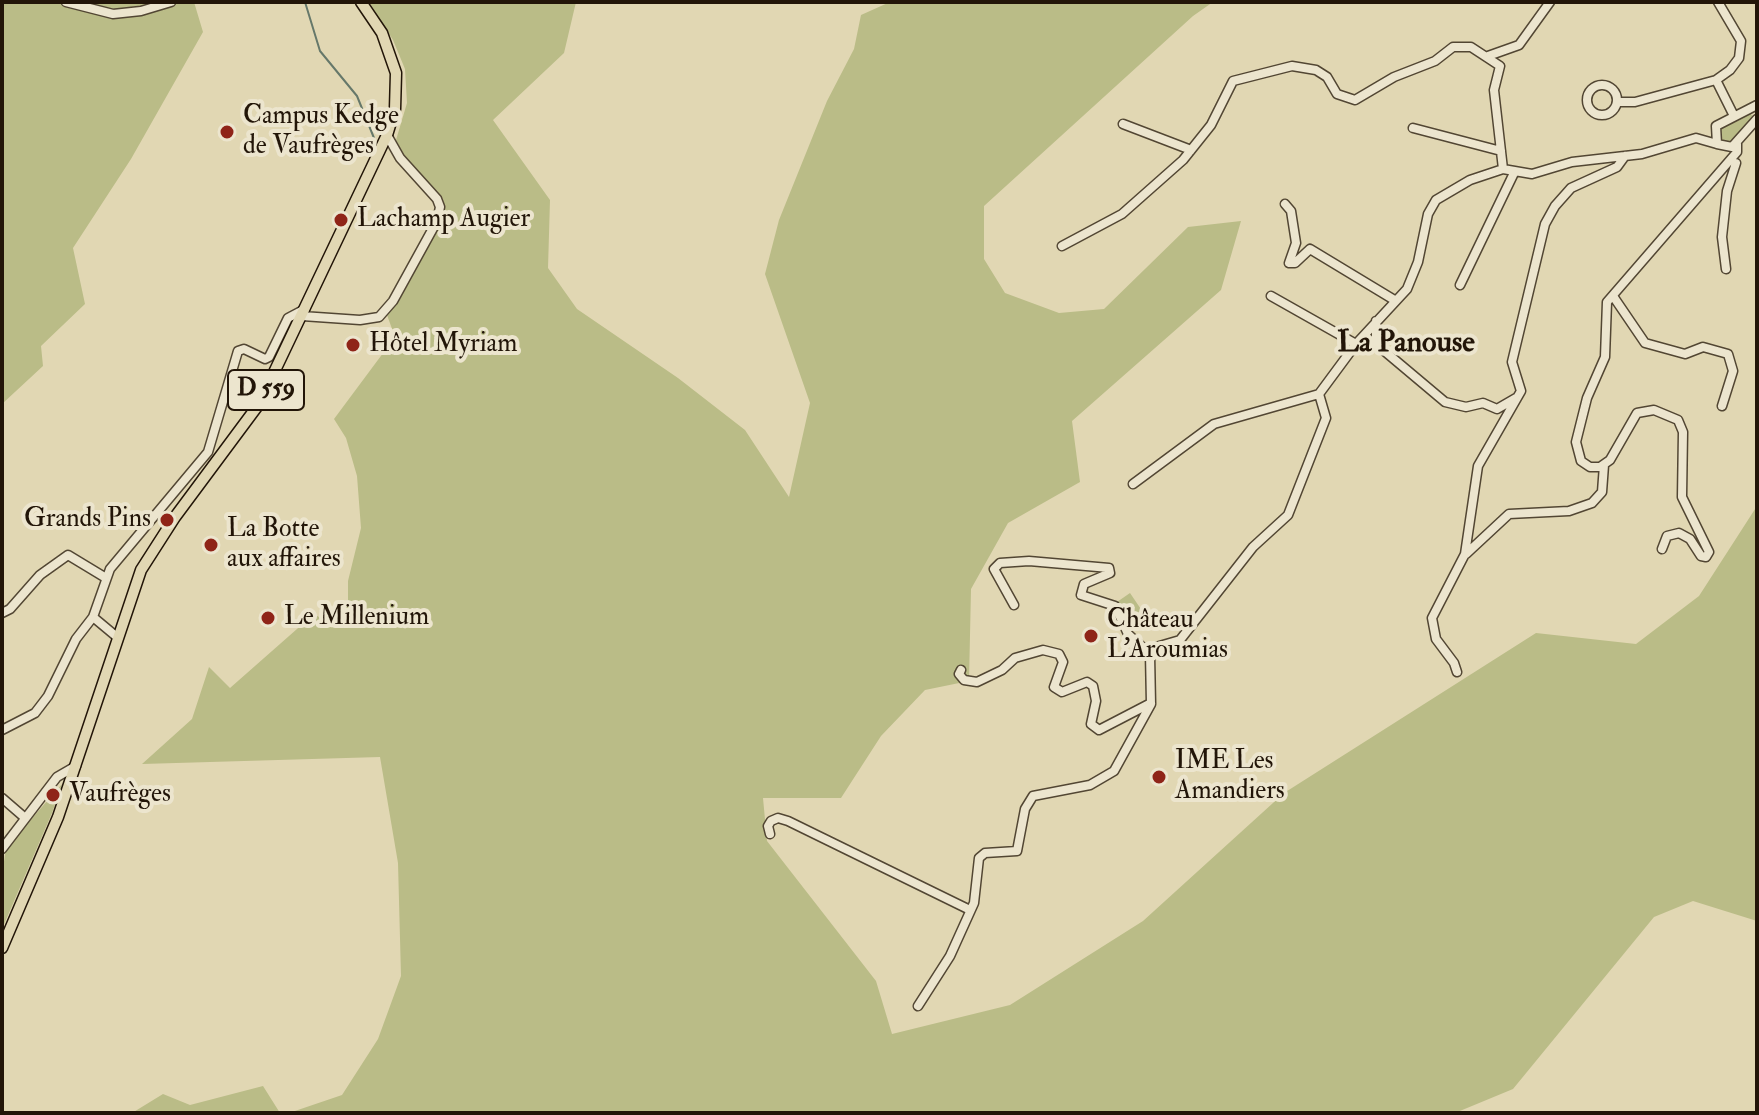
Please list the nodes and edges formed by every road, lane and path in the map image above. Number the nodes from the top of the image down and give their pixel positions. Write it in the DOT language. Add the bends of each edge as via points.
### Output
graph roads {
  1 [pos="66,2"];
  2 [pos="166,2"];
  3 [pos="361,2"];
  4 [pos="1550,2"];
  5 [pos="1718,2"];
  6 [pos="1488,56"];
  7 [pos="1716,80"];
  8 [pos="1618,102"];
  9 [pos="1755,109"];
  10 [pos="1734,116"];
  11 [pos="1757,119"];
  12 [pos="1123,124"];
  13 [pos="1716,126"];
  14 [pos="1413,128"];
  15 [pos="387,135"];
  16 [pos="1686,140"];
  17 [pos="1717,144"];
  18 [pos="1737,144"];
  19 [pos="1727,148"];
  20 [pos="1191,150"];
  21 [pos="1501,151"];
  22 [pos="1625,156"];
  23 [pos="1733,161"];
  24 [pos="1503,169"];
  25 [pos="1514,173"];
  26 [pos="1285,204"];
  27 [pos="1062,246"];
  28 [pos="1726,269"];
  29 [pos="1460,285"];
  30 [pos="1271,296"];
  31 [pos="1613,296"];
  32 [pos="1396,301"];
  33 [pos="304,312"];
  34 [pos="1376,320"];
  35 [pos="1356,344"];
  36 [pos="1319,394"];
  37 [pos="1519,396"];
  38 [pos="1722,406"];
  39 [pos="1604,465"];
  40 [pos="1133,484"];
  41 [pos="1662,549"];
  42 [pos="1465,554"];
  43 [pos="106,578"];
  44 [pos="1014,605"];
  45 [pos="2,613"];
  46 [pos="93,617"];
  47 [pos="117,637"];
  48 [pos="1150,654"];
  49 [pos="961,670"];
  50 [pos="1457,672"];
  51 [pos="1151,703"];
  52 [pos="2,730"];
  53 [pos="76,766"];
  54 [pos="2,798"];
  55 [pos="24,817"];
  56 [pos="770,834"];
  57 [pos="2,849"];
  58 [pos="970,910"];
  59 [pos="3,941"];
  60 [pos="918,1006"];
  1 -- 2 [label="street" via="113,14"];
  3 -- 15 [label="main road, D 559" via="382,33 396,73 395,109"];
  4 -- 6 [label="street" via="1519,45"];
  5 -- 7 [label="street" via="1739,33 1741,50 1735,65"];
  6 -- 20 [label="street" via="1459,45 1355,100 1337,94 1327,77 1310,67 1233,81 1211,125"];
  6 -- 21 [label="street" via="1501,69 1494,90"];
  7 -- 8 [label="street"];
  7 -- 10 [label="street"];
  9 -- 10 [label="street"];
  10 -- 13 [label="street"];
  11 -- 18 [label="street"];
  12 -- 20 [label="street"];
  13 -- 16 [label="street"];
  13 -- 17 [label="street"];
  14 -- 21 [label="street"];
  15 -- 33 [label="main road, D 559"];
  15 -- 33 [label="street" via="437,199 437,221 379,317 360,320"];
  16 -- 17 [label="street"];
  16 -- 22 [label="street"];
  17 -- 19 [label="street"];
  18 -- 19 [label="street"];
  18 -- 23 [label="street"];
  19 -- 23 [label="street"];
  20 -- 27 [label="street" via="1122,214"];
  21 -- 24 [label="street"];
  22 -- 25 [label="street"];
  22 -- 37 [label="street" via="1617,167 1571,188 1545,224 1512,362"];
  23 -- 28 [label="street" via="1722,237"];
  23 -- 31 [label="street"];
  24 -- 25 [label="street"];
  24 -- 32 [label="street" via="1436,200 1414,275"];
  25 -- 29 [label="street"];
  26 -- 32 [label="street" via="1296,243 1289,263 1310,249"];
  30 -- 35 [label="street"];
  31 -- 38 [label="street" via="1645,343 1685,354 1703,347 1728,354 1733,371"];
  31 -- 39 [label="street" via="1605,308 1605,357 1576,442 1585,465"];
  32 -- 34 [label="street"];
  33 -- 43 [label="street" via="288,318 269,357 238,351 208,452"];
  33 -- 47 [label="main road, D 559" via="259,404 148,557"];
  34 -- 35 [label="street"];
  34 -- 37 [label="street" via="1376,344 1445,402 1499,409"];
  35 -- 36 [label="street"];
  36 -- 40 [label="street" via="1214,424"];
  36 -- 48 [label="street" via="1326,418 1288,515 1253,547 1180,640"];
  37 -- 42 [label="street" via="1478,466"];
  39 -- 41 [label="street" via="1637,413 1654,410 1678,420 1683,432 1682,497 1709,552 1701,556 1679,533 1667,536"];
  39 -- 42 [label="street" via="1602,492 1592,503 1569,511 1509,514"];
  42 -- 50 [label="street" via="1432,618 1436,639"];
  43 -- 45 [label="street" via="68,555"];
  43 -- 46 [label="street"];
  44 -- 48 [label="street" via="994,569 1000,563 1109,568 1110,573 1084,584 1081,595 1115,606 1128,634"];
  46 -- 47 [label="street"];
  46 -- 52 [label="street" via="35,713"];
  47 -- 53 [label="main road, D 559"];
  48 -- 51 [label="street"];
  49 -- 51 [label="street" via="964,680 977,682 1015,658 1043,650 1059,654 1063,662 1054,687 1062,692 1087,682 1093,686 1091,724 1099,730"];
  51 -- 58 [label="street" via="1114,771 1090,785 1033,796 1025,809 1017,851 982,854"];
  53 -- 55 [label="street" via="65,769"];
  53 -- 59 [label="main road, D 559"];
  54 -- 55 [label="street"];
  55 -- 57 [label="street"];
  56 -- 58 [label="street" via="771,821 788,821"];
  58 -- 60 [label="street" via="939,977"];
}
